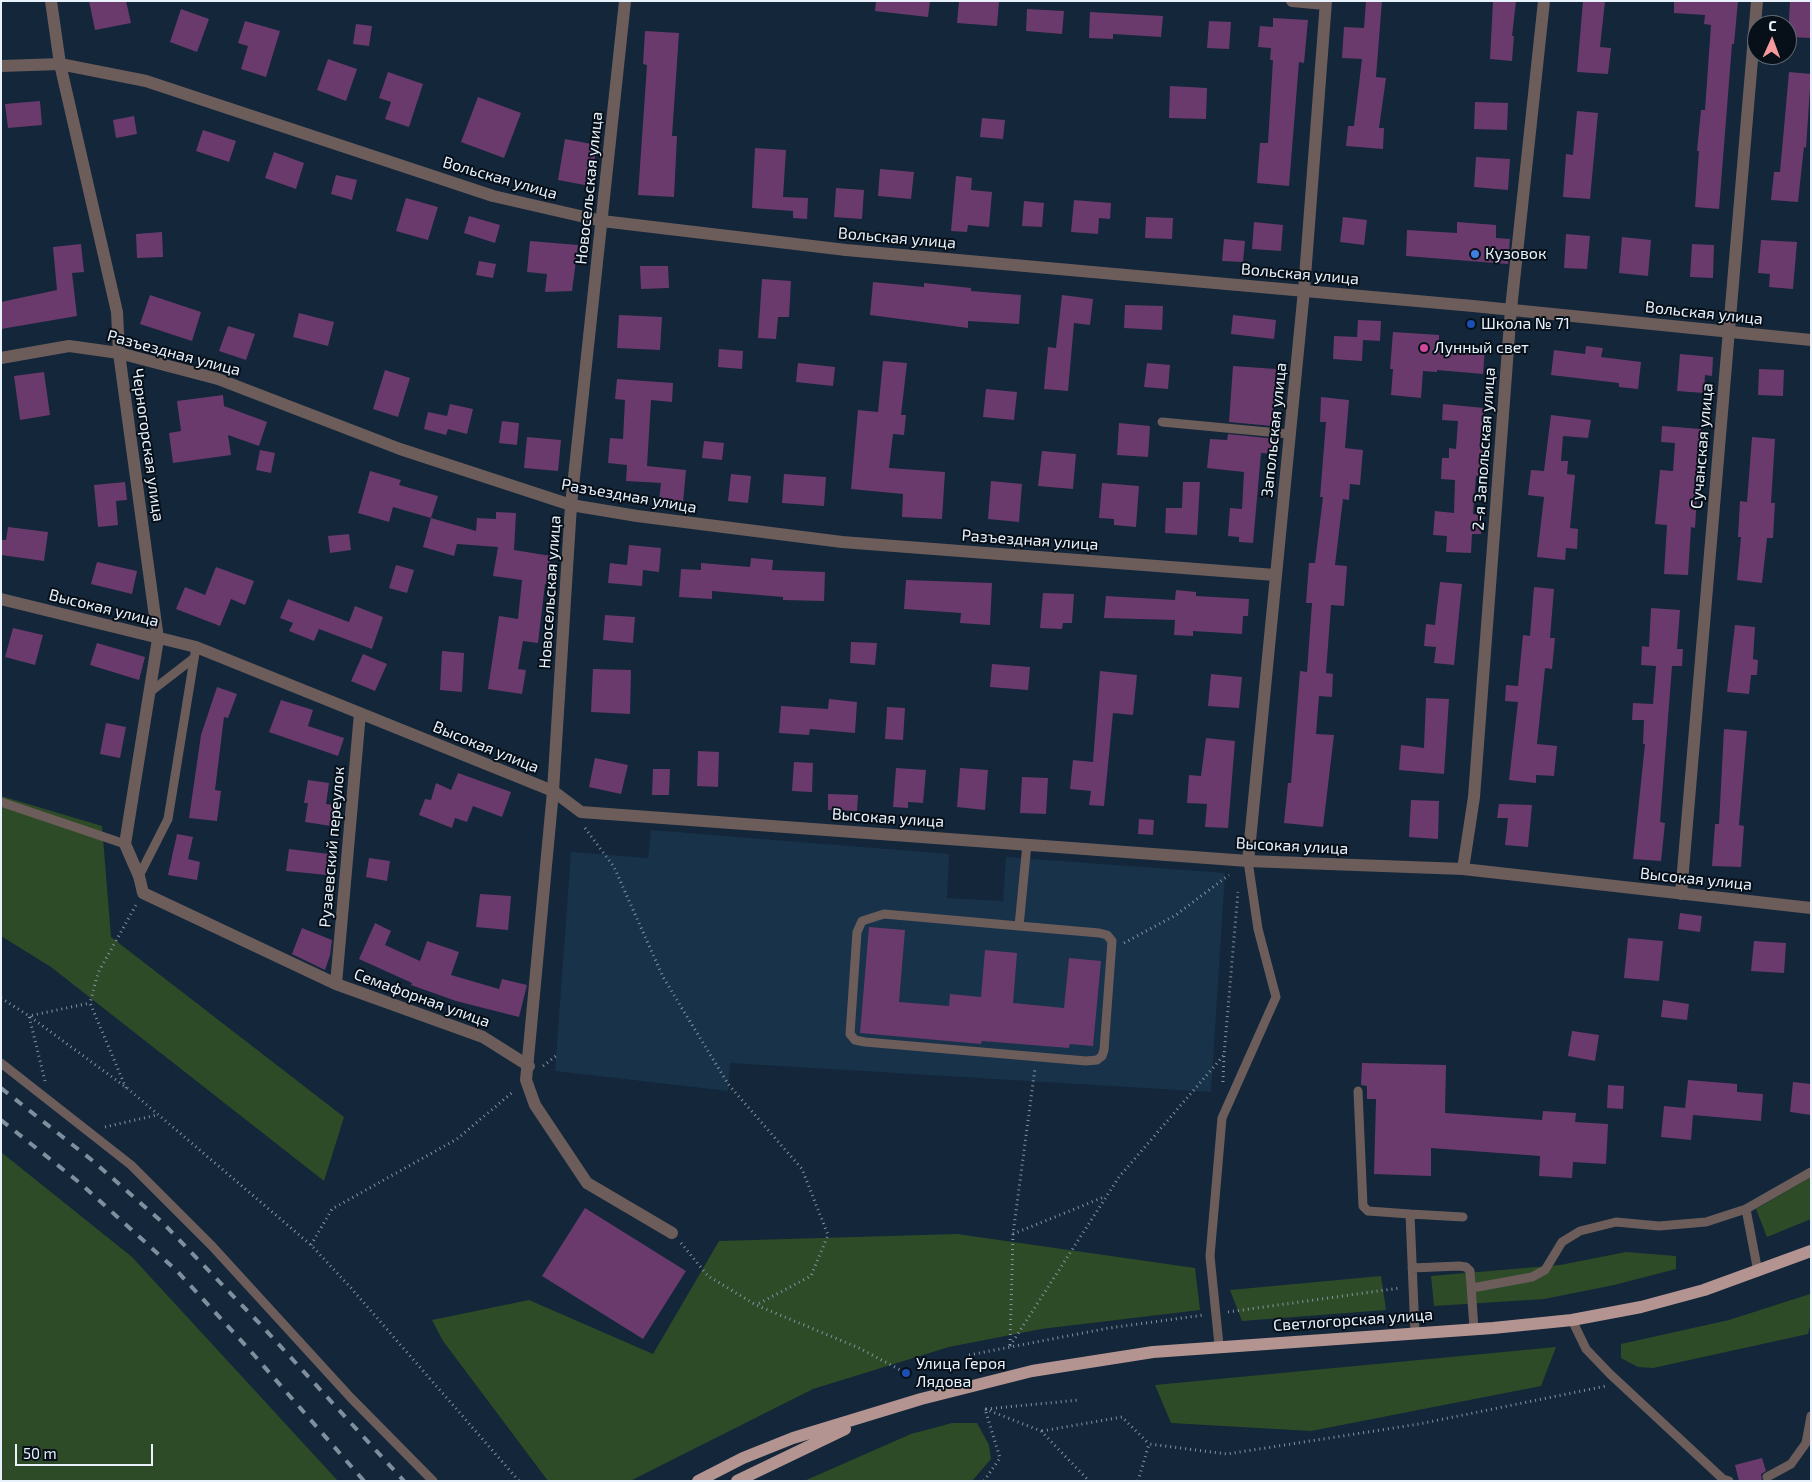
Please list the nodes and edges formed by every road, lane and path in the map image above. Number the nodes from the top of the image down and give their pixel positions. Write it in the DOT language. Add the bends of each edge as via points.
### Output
graph roads {
  1 [pos="51,1"];
  2 [pos="625,1"];
  3 [pos="1292,1"];
  4 [pos="1544,1"];
  5 [pos="1758,1"];
  6 [pos="1325,3"];
  7 [pos="60,64"];
  8 [pos="1,66"];
  9 [pos="602,221"];
  10 [pos="1304,290"];
  11 [pos="1511,309"];
  12 [pos="1728,333"];
  13 [pos="1811,340"];
  14 [pos="119,353"];
  15 [pos="1,358"];
  16 [pos="1162,422"];
  17 [pos="1290,434"];
  18 [pos="571,505"];
  19 [pos="1275,575"];
  20 [pos="1,599"];
  21 [pos="158,639"];
  22 [pos="195,653"];
  23 [pos="150,692"];
  24 [pos="360,713"];
  25 [pos="554,791"];
  26 [pos="1,802"];
  27 [pos="581,812"];
  28 [pos="126,844"];
  29 [pos="1027,844"];
  30 [pos="1248,861"];
  31 [pos="1462,869"];
  32 [pos="140,876"];
  33 [pos="1240,888"];
  34 [pos="143,893"];
  35 [pos="1681,894"];
  36 [pos="1811,908"];
  37 [pos="1020,926"];
  38 [pos="1112,948"];
  39 [pos="336,984"];
  40 [pos="1,998"];
  41 [pos="90,1003"];
  42 [pos="29,1016"];
  43 [pos="556,1056"];
  44 [pos="1037,1057"];
  45 [pos="1,1063"];
  46 [pos="529,1066"];
  47 [pos="526,1080"];
  48 [pos="127,1088"];
  49 [pos="1358,1091"];
  50 [pos="50,1101"];
  51 [pos="158,1115"];
  52 [pos="88,1131"];
  53 [pos="1811,1172"];
  54 [pos="1105,1197"];
  55 [pos="1746,1209"];
  56 [pos="1410,1214"];
  57 [pos="1463,1217"];
  58 [pos="672,1233"];
  59 [pos="1013,1234"];
  60 [pos="311,1245"];
  61 [pos="1811,1251"];
  62 [pos="1412,1268"];
  63 [pos="1758,1272"];
  64 [pos="1472,1288"];
  65 [pos="756,1305"];
  66 [pos="1572,1320"];
  67 [pos="1474,1329"];
  68 [pos="1415,1333"];
  69 [pos="1010,1346"];
  70 [pos="1219,1346"];
  71 [pos="969,1355"];
  72 [pos="906,1373"];
  73 [pos="1621,1383"];
  74 [pos="1079,1400"];
  75 [pos="893,1408"];
  76 [pos="985,1409"];
  77 [pos="1811,1416"];
  78 [pos="1041,1431"];
  79 [pos="1149,1444"];
  80 [pos="1767,1477"];
  81 [pos="433,1481"];
  82 [pos="519,1481"];
  83 [pos="698,1481"];
  84 [pos="737,1481"];
  85 [pos="984,1481"];
  86 [pos="1089,1481"];
  87 [pos="1138,1481"];
  88 [pos="1729,1481"];
  1 -- 7 [label="street, Черногорская улица"];
  2 -- 9 [label="street, Новосельская улица"];
  3 -- 6 [label="street"];
  4 -- 11 [label="street, 2-я Запольская улица"];
  5 -- 12 [label="street, Сучанская улица"];
  6 -- 10 [label="street, Запольская улица"];
  7 -- 8 [label="street, Вольская улица"];
  7 -- 9 [label="street, Вольская улица" via="146,81 493,196"];
  7 -- 14 [label="street, Черногорская улица" via="117,312"];
  9 -- 10 [label="street, Вольская улица" via="846,250"];
  9 -- 18 [label="street, Новосельская улица"];
  10 -- 11 [label="street, Вольская улица"];
  10 -- 17 [label="street, Запольская улица"];
  11 -- 12 [label="street, Вольская улица"];
  11 -- 31 [label="street, 2-я Запольская улица" via="1474,797"];
  12 -- 13 [label="street, Вольская улица"];
  12 -- 35 [label="street, Сучанская улица"];
  14 -- 15 [label="street, Разъездная улица" via="69,346"];
  14 -- 18 [label="street, Разъездная улица" via="218,379 400,450"];
  14 -- 21 [label="street, Черногорская улица"];
  16 -- 17 [label="lane"];
  17 -- 19 [label="street, Запольская улица"];
  18 -- 19 [label="street, Разъездная улица" via="842,542"];
  18 -- 25 [label="street, Новосельская улица"];
  19 -- 30 [label="street, Запольская улица"];
  20 -- 21 [label="street, Высокая улица"];
  21 -- 22 [label="street, Высокая улица"];
  21 -- 23 [label="street, Черногорская улица"];
  22 -- 23 [label="lane"];
  22 -- 24 [label="street, Высокая улица"];
  22 -- 32 [label="lane" via="168,819"];
  23 -- 28 [label="street, Черногорская улица"];
  24 -- 25 [label="street, Высокая улица"];
  24 -- 39 [label="street, Рузаевский переулок"];
  25 -- 27 [label="street, Высокая улица"];
  25 -- 46 [label="street, Новосельская улица"];
  26 -- 28 [label="lane"];
  27 -- 29 [label="street, Высокая улица"];
  27 -- 65 [label="path" via="582,825 614,867 663,977 728,1084 802,1169 828,1235 811,1276"];
  28 -- 32 [label="street"];
  29 -- 30 [label="street, Высокая улица"];
  29 -- 37 [label="lane"];
  30 -- 31 [label="street, Высокая улица"];
  30 -- 38 [label="path" via="1176,916"];
  30 -- 70 [label="lane" via="1258,929 1276,997 1222,1118 1210,1256"];
  31 -- 35 [label="street, Высокая улица"];
  32 -- 34 [label="street"];
  33 -- 54 [label="path" via="1224,1055"];
  34 -- 39 [label="street, Семафорная улица"];
  34 -- 41 [label="path" via="98,973"];
  35 -- 36 [label="street, Высокая улица"];
  37 -- 38 [label="lane" via="1099,933 1107,935 1112,941"];
  37 -- 44 [label="lane" via="884,914 862,921 858,932 850,1034 854,1040 865,1042"];
  38 -- 44 [label="lane" via="1102,1056 1086,1061"];
  39 -- 46 [label="street, Семафорная улица" via="483,1037"];
  40 -- 42 [label="path"];
  41 -- 42 [label="path"];
  41 -- 48 [label="path"];
  42 -- 48 [label="path"];
  42 -- 50 [label="path"];
  43 -- 47 [label="path"];
  44 -- 59 [label="path"];
  45 -- 50 [label="lane"];
  46 -- 47 [label="street"];
  47 -- 58 [label="street" via="535,1105 587,1183"];
  47 -- 60 [label="path" via="457,1139 332,1208"];
  48 -- 51 [label="path"];
  49 -- 56 [label="lane" via="1363,1206 1368,1211"];
  50 -- 52 [label="lane"];
  51 -- 52 [label="path"];
  51 -- 60 [label="path"];
  52 -- 81 [label="lane" via="131,1165 212,1246 350,1398"];
  53 -- 55 [label="lane"];
  54 -- 59 [label="path"];
  54 -- 69 [label="path"];
  55 -- 63 [label="lane"];
  55 -- 64 [label="lane" via="1706,1222 1659,1226 1616,1222 1580,1231 1562,1242 1544,1270 1532,1277"];
  56 -- 57 [label="lane"];
  56 -- 62 [label="lane"];
  58 -- 65 [label="path" via="708,1276"];
  59 -- 69 [label="path"];
  60 -- 82 [label="path"];
  61 -- 63 [label="main road, Светлогорская улица"];
  62 -- 64 [label="lane" via="1466,1267 1470,1271"];
  62 -- 68 [label="lane"];
  63 -- 66 [label="main road, Светлогорская улица" via="1641,1307"];
  64 -- 67 [label="lane"];
  65 -- 72 [label="path" via="859,1348"];
  66 -- 67 [label="main road, Светлогорская улица"];
  66 -- 73 [label="lane" via="1586,1349"];
  67 -- 68 [label="main road, Светлогорская улица"];
  68 -- 70 [label="main road, Светлогорская улица"];
  69 -- 71 [label="path"];
  70 -- 75 [label="main road, Светлогорская улица" via="1111,1357 1032,1371"];
  73 -- 79 [label="path" via="1419,1424 1227,1454"];
  73 -- 88 [label="lane"];
  74 -- 76 [label="path"];
  75 -- 83 [label="main road, Светлогорская улица" via="793,1438"];
  75 -- 84 [label="main road, Светлогорская улица"];
  76 -- 78 [label="path"];
  76 -- 85 [label="path" via="1000,1458"];
  77 -- 80 [label="lane" via="1806,1442 1791,1464"];
  78 -- 79 [label="path" via="1122,1417"];
  78 -- 86 [label="path"];
  79 -- 87 [label="path"];
}
